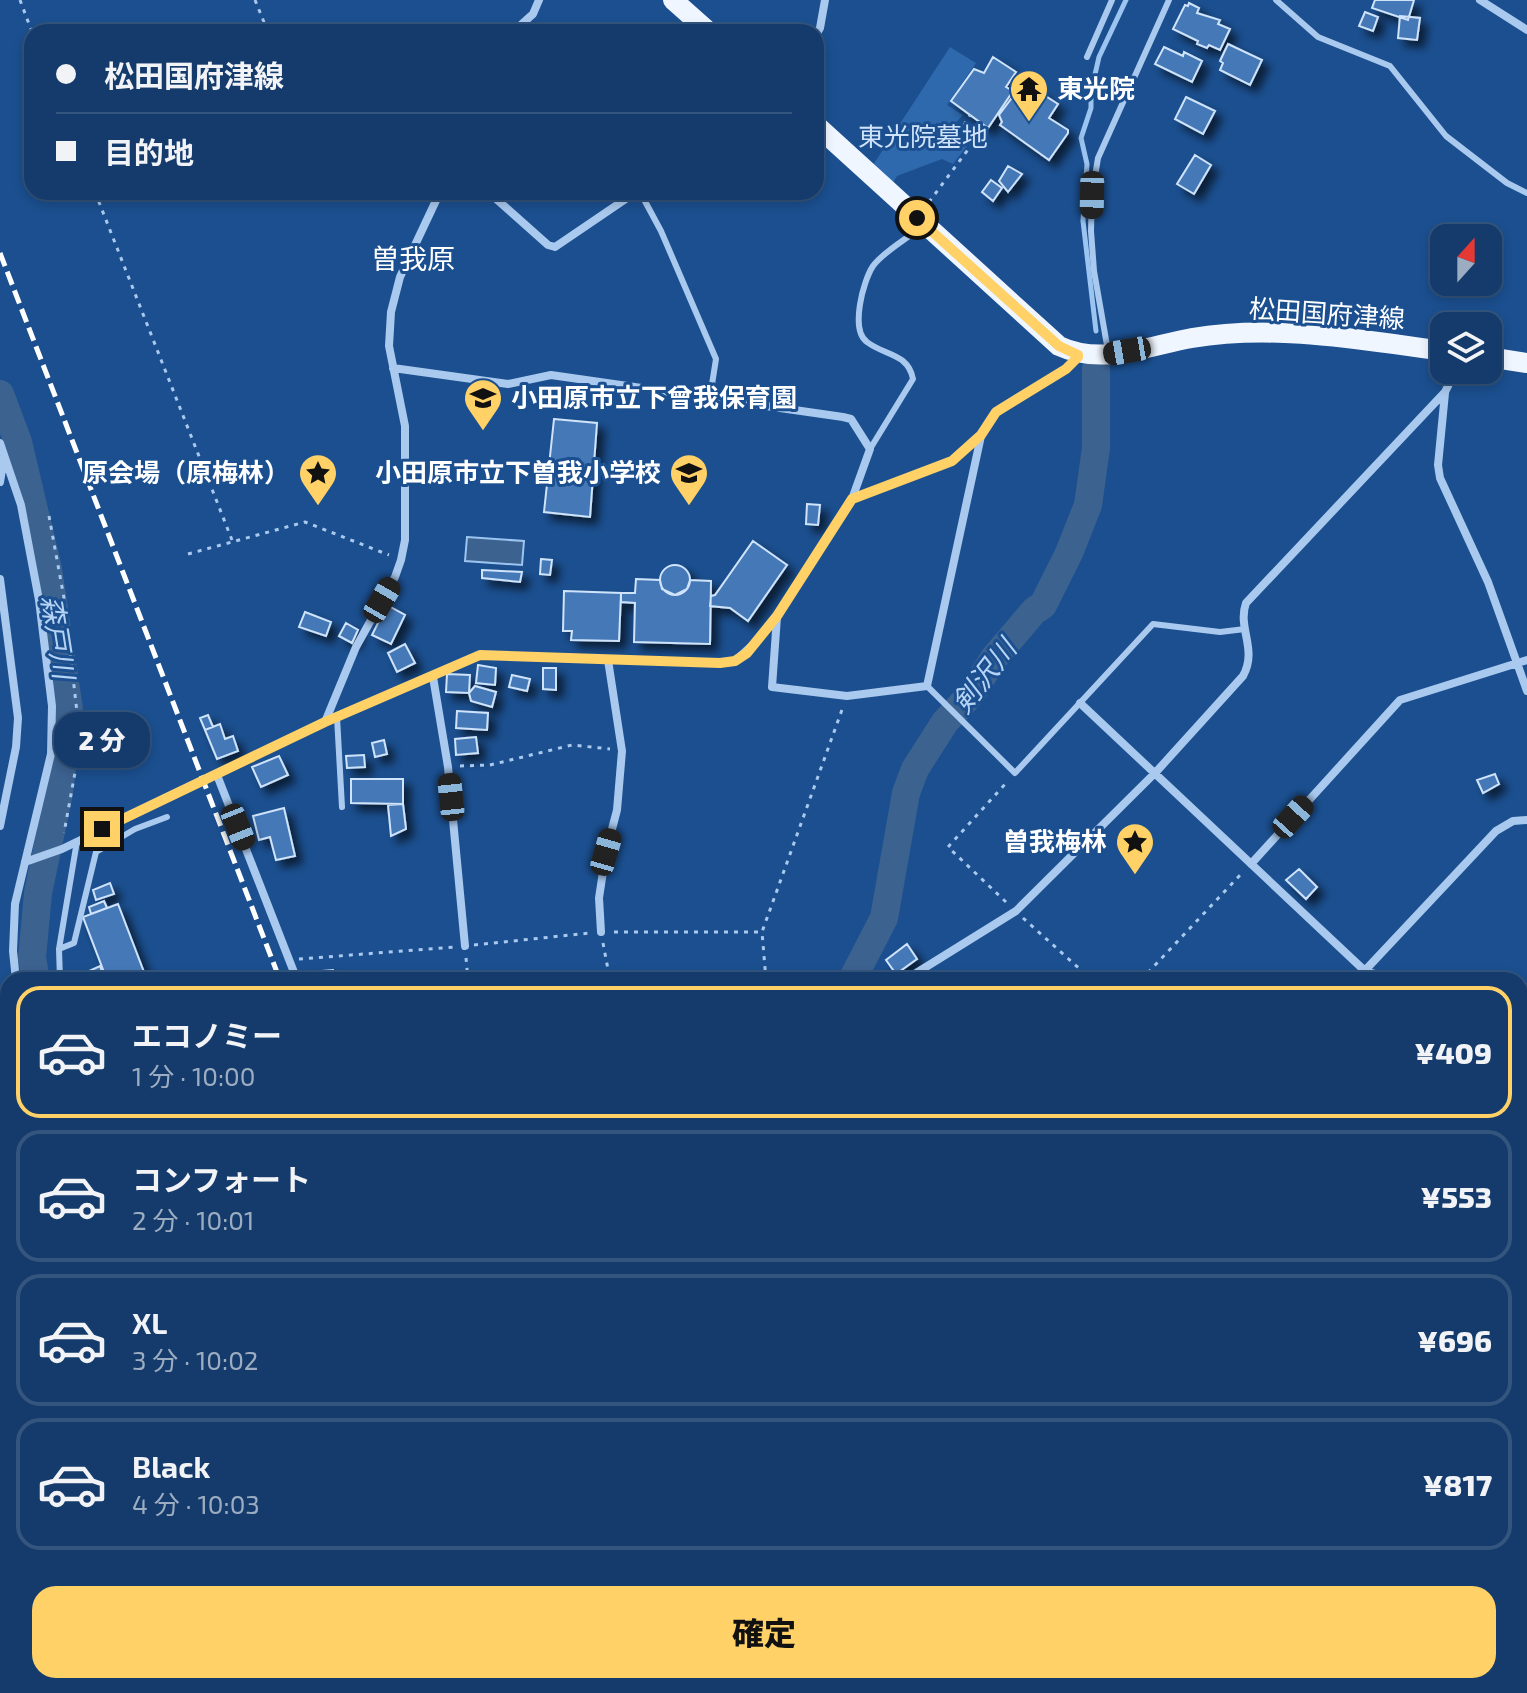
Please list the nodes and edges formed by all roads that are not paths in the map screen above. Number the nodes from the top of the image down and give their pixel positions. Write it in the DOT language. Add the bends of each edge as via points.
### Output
graph roads {
  1 [pos="539,0"];
  2 [pos="673,0"];
  3 [pos="825,0"];
  4 [pos="1112,0"];
  5 [pos="1169,0"];
  6 [pos="1276,0"];
  7 [pos="1480,0"];
  8 [pos="522,24"];
  9 [pos="700,24"];
  10 [pos="821,24"];
  11 [pos="1527,30"];
  12 [pos="1087,57"];
  13 [pos="824,132"];
  14 [pos="1527,193"];
  15 [pos="436,200"];
  16 [pos="497,200"];
  17 [pos="626,200"];
  18 [pos="643,200"];
  19 [pos="920,222"];
  20 [pos="1430,349"];
  21 [pos="1078,355"];
  22 [pos="1109,355"];
  23 [pos="1502,359"];
  24 [pos="1527,363"];
  25 [pos="393,368"];
  26 [pos="1449,384"];
  27 [pos="1445,392"];
  28 [pos="710,397"];
  29 [pos="981,435"];
  30 [pos="0,443"];
  31 [pos="870,449"];
  32 [pos="2,457"];
  33 [pos="0,482"];
  34 [pos="852,499"];
  35 [pos="0,579"];
  36 [pos="0,589"];
  37 [pos="777,616"];
  38 [pos="1245,629"];
  39 [pos="608,660"];
  40 [pos="1522,662"];
  41 [pos="433,677"];
  42 [pos="927,686"];
  43 [pos="1527,691"];
  44 [pos="1080,703"];
  45 [pos="337,717"];
  46 [pos="325,722"];
  47 [pos="1156,772"];
  48 [pos="217,775"];
  49 [pos="342,807"];
  50 [pos="167,817"];
  51 [pos="1527,820"];
  52 [pos="0,826"];
  53 [pos="77,841"];
  54 [pos="25,862"];
  55 [pos="1251,864"];
  56 [pos="601,932"];
  57 [pos="465,946"];
  58 [pos="59,949"];
  59 [pos="0,950"];
  60 [pos="13,951"];
  61 [pos="1365,971"];
  62 [pos="15,972"];
  63 [pos="60,972"];
  64 [pos="294,972"];
  65 [pos="918,972"];
  66 [pos="1368,972"];
  1 -- 8 [label="street"];
  2 -- 9 [label="main road"];
  3 -- 10 [label="street"];
  4 -- 12 [label="lane"];
  5 -- 22 [label="lane" via="1098,158 1091,231"];
  6 -- 14 [label="lane" via="1318,37 1390,66 1446,136"];
  7 -- 11 [label="street"];
  13 -- 19 [label="main road"];
  15 -- 25 [label="street" via="400,277 389,335"];
  16 -- 17 [label="street" via="555,247"];
  18 -- 28 [label="lane" via="716,359"];
  19 -- 21 [label="main road" via="1059,346"];
  19 -- 31 [label="lane" via="874,264 866,280 860,334 905,360 913,379"];
  20 -- 22 [label="main road, 松田国府津線" via="1249,332"];
  21 -- 22 [label="main road, 松田国府津線"];
  21 -- 29 [label="street" via="1066,369 996,412"];
  23 -- 24 [label="main road"];
  25 -- 28 [label="street" via="508,384 551,375"];
  25 -- 46 [label="street" via="405,426 405,540 395,577 356,647"];
  26 -- 27 [label="street"];
  27 -- 38 [label="street" via="1249,599 1243,611"];
  27 -- 40 [label="street" via="1440,478"];
  28 -- 31 [label="street" via="851,419"];
  29 -- 34 [label="street" via="952,461"];
  29 -- 42 [label="street"];
  30 -- 32 [label="street"];
  31 -- 34 [label="street"];
  32 -- 33 [label="street"];
  32 -- 54 [label="street" via="21,505 52,706 51,754"];
  34 -- 37 [label="street"];
  35 -- 36 [label="street"];
  36 -- 52 [label="street" via="18,718"];
  37 -- 39 [label="street" via="735,661"];
  37 -- 42 [label="street" via="772,687 847,696"];
  38 -- 44 [label="lane" via="1220,632 1153,624"];
  38 -- 47 [label="street" via="1250,656 1243,676"];
  39 -- 41 [label="street" via="480,655"];
  39 -- 56 [label="street" via="622,751 617,810 599,898"];
  40 -- 43 [label="street"];
  40 -- 55 [label="street" via="1400,700"];
  41 -- 45 [label="street"];
  41 -- 57 [label="street" via="448,767"];
  42 -- 44 [label="lane" via="1015,773"];
  44 -- 47 [label="street"];
  45 -- 46 [label="street"];
  45 -- 49 [label="lane"];
  46 -- 48 [label="street"];
  47 -- 55 [label="street"];
  47 -- 65 [label="street" via="1016,911"];
  48 -- 53 [label="street"];
  48 -- 64 [label="street"];
  50 -- 58 [label="lane" via="96,852 74,943"];
  51 -- 61 [label="street" via="1496,831"];
  53 -- 54 [label="street"];
  53 -- 58 [label="lane"];
  54 -- 60 [label="street" via="15,904"];
  55 -- 61 [label="street"];
  58 -- 63 [label="lane"];
  59 -- 60 [label="street"];
  60 -- 62 [label="street"];
  61 -- 66 [label="street"];
}
